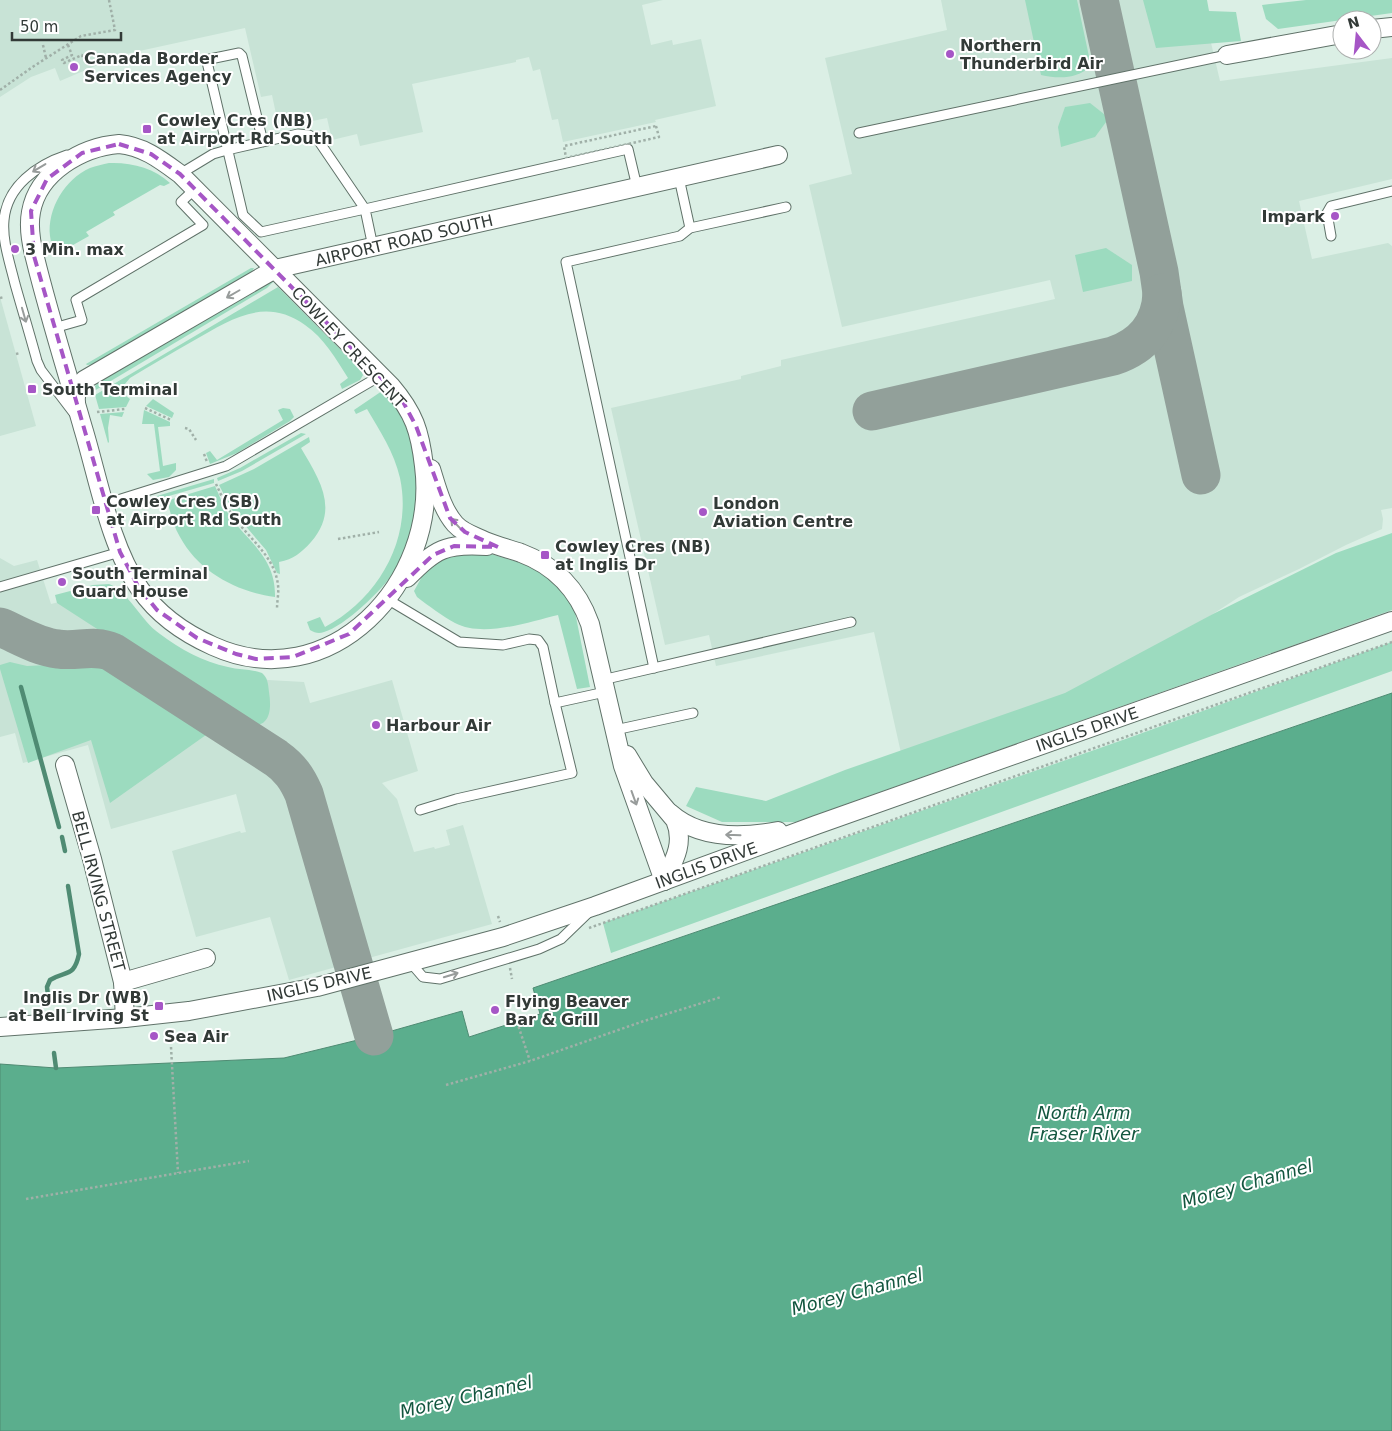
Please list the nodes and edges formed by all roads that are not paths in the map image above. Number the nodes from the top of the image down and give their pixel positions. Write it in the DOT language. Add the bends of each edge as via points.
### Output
graph roads {
  1 [pos="1332,36"];
  2 [pos="1227,54"];
  3 [pos="859,133"];
  4 [pos="263,142"];
  5 [pos="101,146"];
  6 [pos="227,150"];
  7 [pos="778,155"];
  8 [pos="180,174"];
  9 [pos="679,178"];
  10 [pos="636,187"];
  11 [pos="194,189"];
  12 [pos="1392,191"];
  13 [pos="786,207"];
  14 [pos="365,209"];
  15 [pos="2,219"];
  16 [pos="690,228"];
  17 [pos="1331,236"];
  18 [pos="373,247"];
  19 [pos="275,270"];
  20 [pos="54,328"];
  21 [pos="380,376"];
  22 [pos="77,408"];
  23 [pos="83,428"];
  24 [pos="420,437"];
  25 [pos="105,504"];
  26 [pos="498,547"];
  27 [pos="120,552"];
  28 [pos="0,587"];
  29 [pos="391,595"];
  30 [pos="1392,621"];
  31 [pos="851,622"];
  32 [pos="654,668"];
  33 [pos="604,686"];
  34 [pos="556,703"];
  35 [pos="693,712"];
  36 [pos="615,732"];
  37 [pos="65,765"];
  38 [pos="665,808"];
  39 [pos="420,810"];
  40 [pos="816,825"];
  41 [pos="664,881"];
  42 [pos="595,906"];
  43 [pos="206,958"];
  44 [pos="410,962"];
  45 [pos="123,982"];
  46 [pos="125,1018"];
  47 [pos="0,1027"];
  1 -- 2 [label="street"];
  2 -- 3 [label="lane"];
  4 -- 6 [label="lane"];
  4 -- 6 [label="lane" via="240,52 207,62"];
  4 -- 14 [label="lane" via="298,134 318,140"];
  5 -- 8 [label="street, COWLEY CRESCENT" via="120,144 137,147"];
  5 -- 15 [label="lane, COWLEY CRESCENT, one-way" via="64,156 30,174 13,193"];
  5 -- 20 [label="street, COWLEY CRESCENT" via="74,158 55,172 42,186 31,211 31,243"];
  6 -- 8 [label="lane" via="213,154"];
  6 -- 14 [label="lane" via="243,215 261,232"];
  7 -- 9 [label="street, AIRPORT ROAD SOUTH"];
  8 -- 11 [label="street, COWLEY CRESCENT"];
  9 -- 10 [label="street, AIRPORT ROAD SOUTH"];
  9 -- 16 [label="lane"];
  10 -- 14 [label="lane" via="628,149"];
  10 -- 18 [label="street, AIRPORT ROAD SOUTH"];
  11 -- 19 [label="street, COWLEY CRESCENT"];
  11 -- 20 [label="lane" via="181,202 203,226 76,300 82,320"];
  12 -- 17 [label="lane" via="1331,206 1327,213"];
  13 -- 16 [label="lane"];
  14 -- 18 [label="lane"];
  15 -- 23 [label="lane, COWLEY CRESCENT, one-way" via="9,261 37,361"];
  16 -- 32 [label="lane" via="680,236 566,262"];
  18 -- 19 [label="street, AIRPORT ROAD SOUTH"];
  19 -- 21 [label="street, COWLEY CRESCENT"];
  19 -- 22 [label="street, AIRPORT ROAD SOUTH, one-way" via="84,380 76,395"];
  20 -- 22 [label="street, COWLEY CRESCENT"];
  21 -- 24 [label="street, COWLEY CRESCENT" via="409,410"];
  21 -- 25 [label="lane" via="240,460"];
  22 -- 23 [label="street, COWLEY CRESCENT"];
  23 -- 25 [label="street, COWLEY CRESCENT"];
  26 -- 24 [label="street, one-way" via="465,532 450,518 439,496"];
  24 -- 29 [label="street, COWLEY CRESCENT" via="425,472 424,517 412,556"];
  25 -- 27 [label="street, COWLEY CRESCENT"];
  26 -- 29 [label="street" via="464,545 444,549 423,562"];
  26 -- 33 [label="street" via="535,559 569,584 590,624"];
  27 -- 28 [label="lane"];
  27 -- 29 [label="street, COWLEY CRESCENT" via="143,594 157,610 217,648 256,658 293,657 335,643 363,623"];
  29 -- 34 [label="lane" via="459,642 503,644 538,640 543,647"];
  30 -- 40 [label="street, INGLIS DRIVE"];
  31 -- 32 [label="lane"];
  32 -- 33 [label="lane"];
  33 -- 34 [label="lane"];
  33 -- 36 [label="street"];
  34 -- 39 [label="lane" via="572,772"];
  35 -- 36 [label="lane"];
  36 -- 38 [label="street" via="644,783"];
  36 -- 41 [label="street, one-way" via="623,766"];
  37 -- 45 [label="street, BELL IRVING STREET"];
  40 -- 38 [label="street, one-way" via="753,835 721,834 705,832 684,823"];
  38 -- 41 [label="street" via="677,825 679,844"];
  40 -- 41 [label="street, INGLIS DRIVE"];
  41 -- 42 [label="street, INGLIS DRIVE"];
  42 -- 44 [label="street, INGLIS DRIVE"];
  44 -- 42 [label="lane, one-way" via="423,977 440,979 562,939"];
  43 -- 45 [label="street"];
  44 -- 46 [label="street, INGLIS DRIVE" via="318,987 189,1011"];
  45 -- 46 [label="street, BELL IRVING STREET"];
  46 -- 47 [label="street, INGLIS DRIVE"];
}
